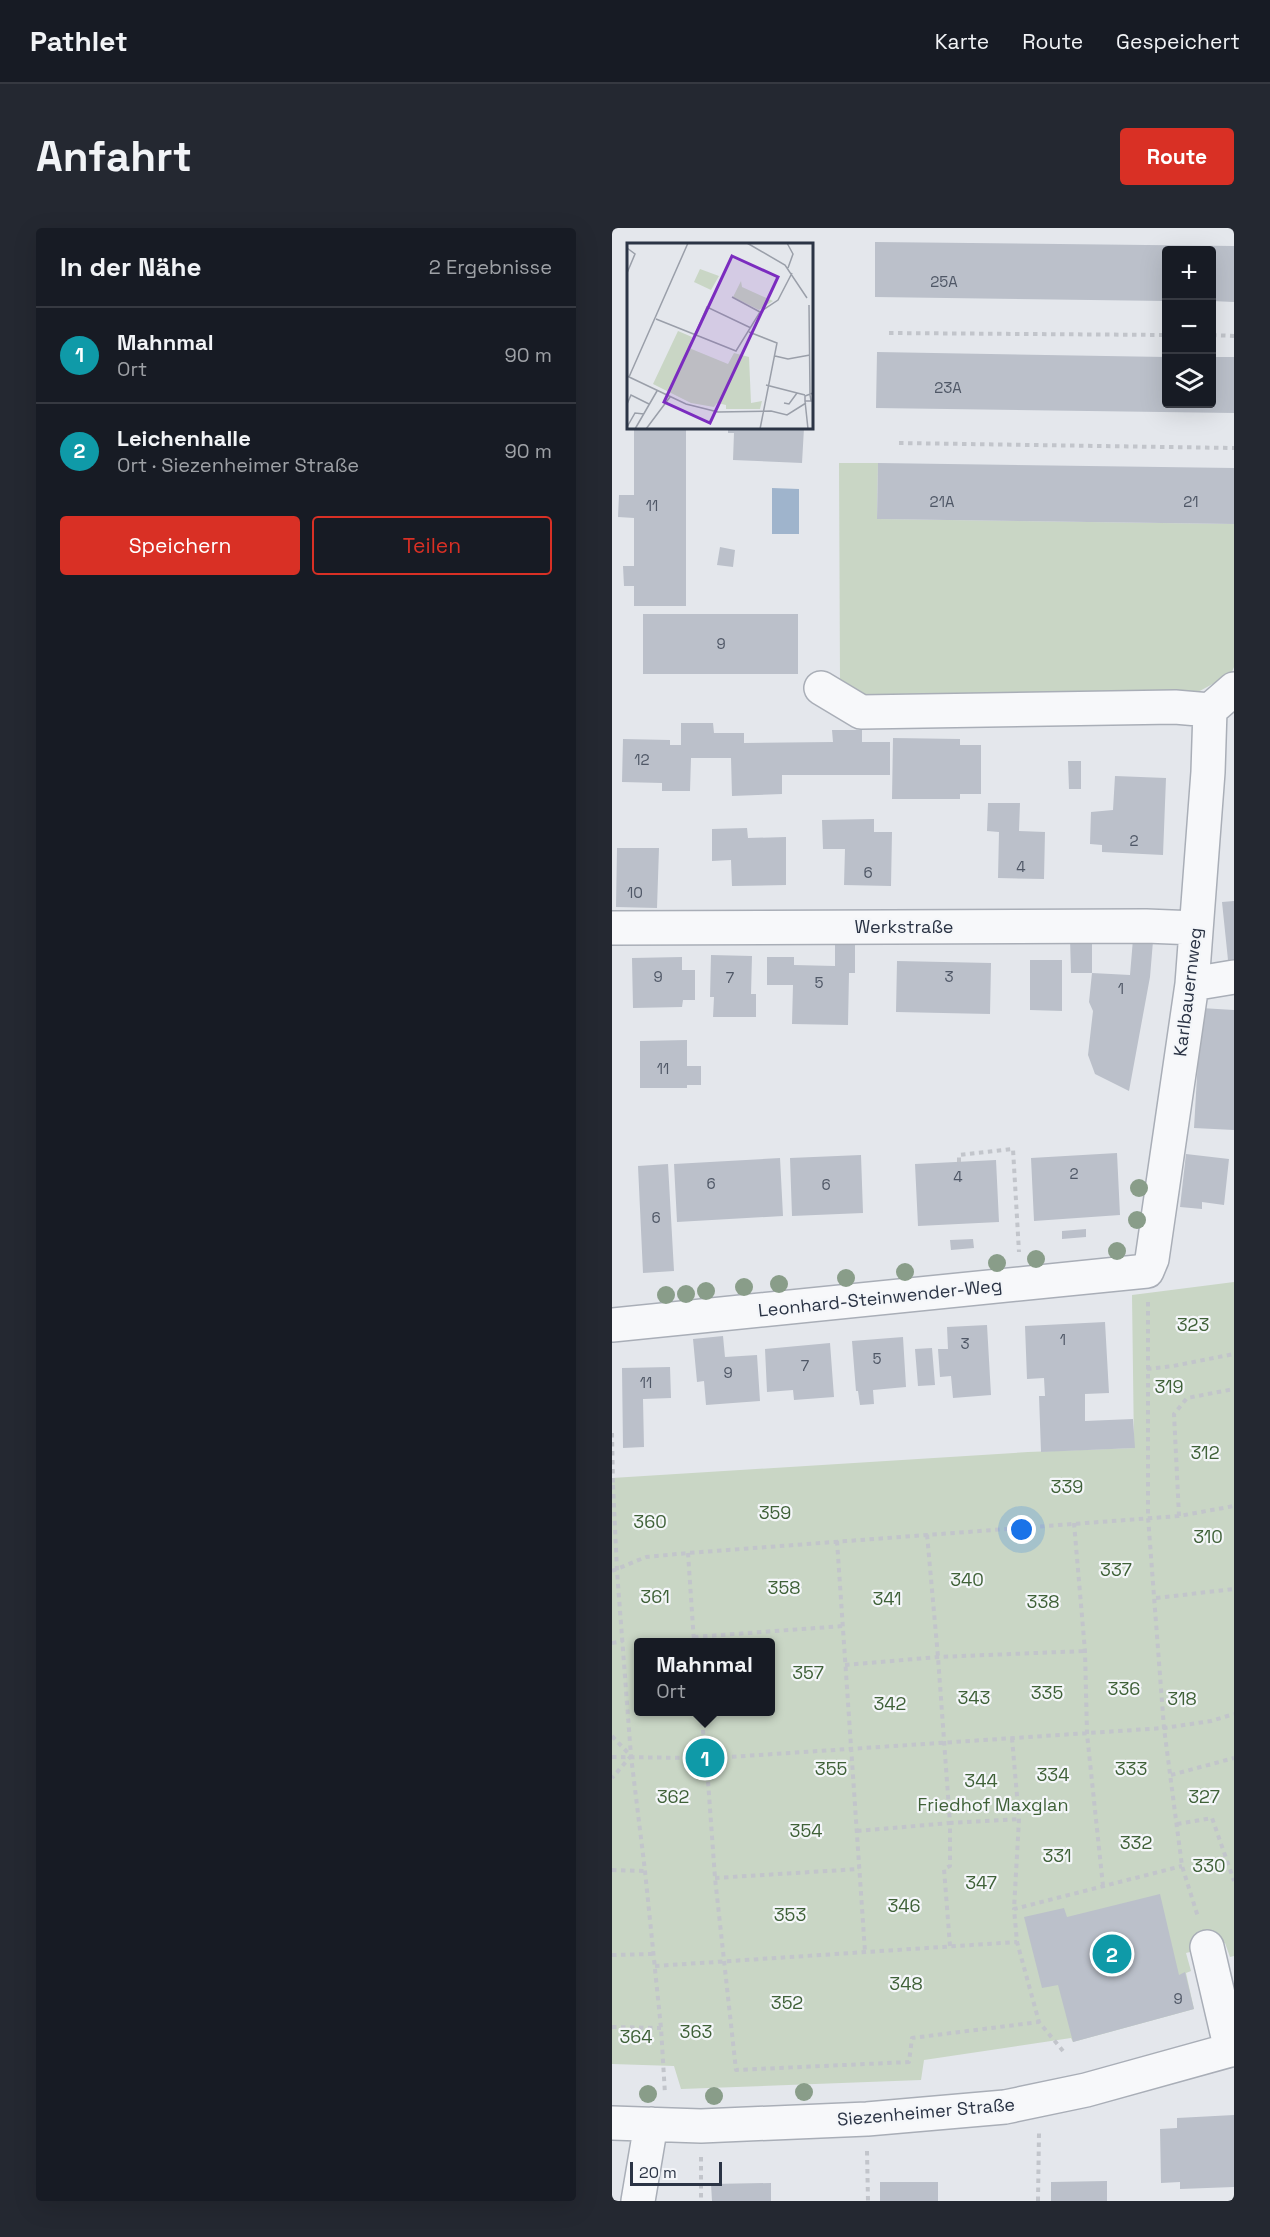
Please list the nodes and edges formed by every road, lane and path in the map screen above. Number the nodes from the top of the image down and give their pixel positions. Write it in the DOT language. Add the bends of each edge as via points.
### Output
graph roads {
  1 [pos="889,333"];
  2 [pos="1162,335"];
  3 [pos="1216,336"];
  4 [pos="1234,336"];
  5 [pos="899,443"];
  6 [pos="1234,448"];
  7 [pos="821,688"];
  8 [pos="1222,700"];
  9 [pos="612,928"];
  10 [pos="1196,928"];
  11 [pos="1234,977"];
  12 [pos="1192,984"];
  13 [pos="959,1162"];
  14 [pos="1147,1271"];
  15 [pos="1021,1284"];
  16 [pos="612,1325"];
  17 [pos="1234,1354"];
  18 [pos="1147,1369"];
  19 [pos="1234,1389"];
  20 [pos="612,1433"];
  21 [pos="613,1485"];
  22 [pos="1234,1506"];
  23 [pos="1179,1516"];
  24 [pos="1148,1517"];
  25 [pos="1074,1523"];
  26 [pos="927,1534"];
  27 [pos="837,1541"];
  28 [pos="688,1553"];
  29 [pos="614,1571"];
  30 [pos="1234,1589"];
  31 [pos="1156,1598"];
  32 [pos="843,1626"];
  33 [pos="694,1638"];
  34 [pos="715,1638"];
  35 [pos="623,1641"];
  36 [pos="612,1642"];
  37 [pos="1085,1651"];
  38 [pos="938,1658"];
  39 [pos="845,1665"];
  40 [pos="1234,1714"];
  41 [pos="701,1716"];
  42 [pos="1164,1728"];
  43 [pos="1087,1734"];
  44 [pos="612,1736"];
  45 [pos="1012,1738"];
  46 [pos="944,1742"];
  47 [pos="850,1748"];
  48 [pos="705,1750"];
  49 [pos="631,1756"];
  50 [pos="612,1757"];
  51 [pos="697,1758"];
  52 [pos="714,1758"];
  53 [pos="1234,1758"];
  54 [pos="707,1767"];
  55 [pos="1171,1775"];
  56 [pos="612,1778"];
  57 [pos="1019,1819"];
  58 [pos="950,1823"];
  59 [pos="1177,1824"];
  60 [pos="856,1831"];
  61 [pos="1182,1866"];
  62 [pos="859,1869"];
  63 [pos="612,1870"];
  64 [pos="645,1871"];
  65 [pos="715,1878"];
  66 [pos="1234,1881"];
  67 [pos="1103,1886"];
  68 [pos="1014,1909"];
  69 [pos="1017,1942"];
  70 [pos="950,1946"];
  71 [pos="1207,1947"];
  72 [pos="865,1952"];
  73 [pos="653,1954"];
  74 [pos="612,1955"];
  75 [pos="724,1961"];
  76 [pos="655,1966"];
  77 [pos="1039,2022"];
  78 [pos="612,2027"];
  79 [pos="661,2028"];
  80 [pos="1232,2049"];
  81 [pos="1063,2051"];
  82 [pos="1039,2100"];
  83 [pos="867,2119"];
  84 [pos="612,2123"];
  85 [pos="660,2124"];
  86 [pos="701,2126"];
  87 [pos="638,2201"];
  88 [pos="701,2201"];
  89 [pos="868,2201"];
  90 [pos="1038,2201"];
  1 -- 2 [label="path"];
  3 -- 4 [label="path"];
  5 -- 6 [label="path"];
  7 -- 8 [label="street, Karlbauernweg" via="861,712 1175,707"];
  8 -- 10 [label="street, Karlbauernweg" via="1208,772"];
  9 -- 10 [label="street, Werkstraße"];
  10 -- 12 [label="street, Karlbauernweg"];
  11 -- 12 [label="street"];
  12 -- 14 [label="street, Karlbauernweg" via="1152,1259"];
  13 -- 15 [label="path" via="959,1155 1013,1149"];
  14 -- 15 [label="street, Leonhard-Steinwender-Weg"];
  14 -- 18 [label="path"];
  15 -- 16 [label="street, Leonhard-Steinwender-Weg"];
  17 -- 18 [label="path"];
  18 -- 24 [label="path"];
  19 -- 23 [label="path" via="1187,1398 1174,1414"];
  20 -- 21 [label="path"];
  21 -- 29 [label="path"];
  22 -- 23 [label="path"];
  23 -- 24 [label="path"];
  24 -- 25 [label="path"];
  24 -- 31 [label="path"];
  25 -- 26 [label="path"];
  25 -- 37 [label="path"];
  26 -- 27 [label="path"];
  26 -- 38 [label="path"];
  27 -- 28 [label="path"];
  27 -- 32 [label="path"];
  28 -- 29 [label="path" via="646,1557"];
  28 -- 33 [label="path"];
  29 -- 35 [label="path"];
  30 -- 31 [label="path"];
  31 -- 42 [label="path"];
  32 -- 34 [label="path"];
  32 -- 39 [label="path"];
  35 -- 36 [label="path"];
  35 -- 49 [label="path"];
  37 -- 38 [label="path"];
  37 -- 43 [label="path"];
  38 -- 39 [label="path"];
  38 -- 46 [label="path"];
  39 -- 47 [label="path"];
  40 -- 42 [label="path"];
  41 -- 48 [label="path"];
  42 -- 43 [label="path"];
  42 -- 55 [label="path"];
  43 -- 45 [label="path"];
  43 -- 67 [label="path"];
  44 -- 49 [label="path"];
  45 -- 46 [label="path"];
  45 -- 57 [label="path"];
  46 -- 47 [label="path"];
  46 -- 58 [label="path"];
  47 -- 52 [label="path"];
  47 -- 60 [label="path"];
  48 -- 51 [label="path"];
  48 -- 52 [label="path"];
  49 -- 50 [label="path"];
  49 -- 51 [label="path"];
  49 -- 56 [label="path"];
  49 -- 64 [label="path"];
  51 -- 54 [label="path"];
  52 -- 54 [label="path"];
  53 -- 55 [label="path"];
  54 -- 65 [label="path"];
  55 -- 59 [label="path"];
  57 -- 58 [label="path"];
  57 -- 68 [label="path"];
  58 -- 60 [label="path"];
  58 -- 70 [label="path" via="950,1866 944,1869"];
  59 -- 61 [label="path"];
  59 -- 66 [label="path" via="1212,1818"];
  60 -- 62 [label="path"];
  61 -- 67 [label="path"];
  61 -- 71 [label="path"];
  62 -- 65 [label="path"];
  62 -- 72 [label="path"];
  63 -- 64 [label="path"];
  64 -- 73 [label="path"];
  65 -- 75 [label="path"];
  67 -- 68 [label="path"];
  68 -- 69 [label="path"];
  69 -- 70 [label="path"];
  69 -- 77 [label="path"];
  70 -- 72 [label="path"];
  71 -- 80 [label="street"];
  72 -- 75 [label="path"];
  73 -- 74 [label="path"];
  73 -- 76 [label="path"];
  75 -- 76 [label="path"];
  75 -- 77 [label="path" via="736,2070 909,2062 912,2037"];
  76 -- 79 [label="path"];
  77 -- 81 [label="path"];
  78 -- 79 [label="path"];
  79 -- 85 [label="path"];
  80 -- 82 [label="street, Siezenheimer Straße"];
  82 -- 83 [label="street, Siezenheimer Straße" via="1005,2107"];
  82 -- 90 [label="path"];
  83 -- 86 [label="street, Siezenheimer Straße"];
  83 -- 89 [label="path"];
  84 -- 85 [label="street, Siezenheimer Straße"];
  85 -- 86 [label="street, Siezenheimer Straße"];
  85 -- 87 [label="street"];
  86 -- 88 [label="path"];
}
